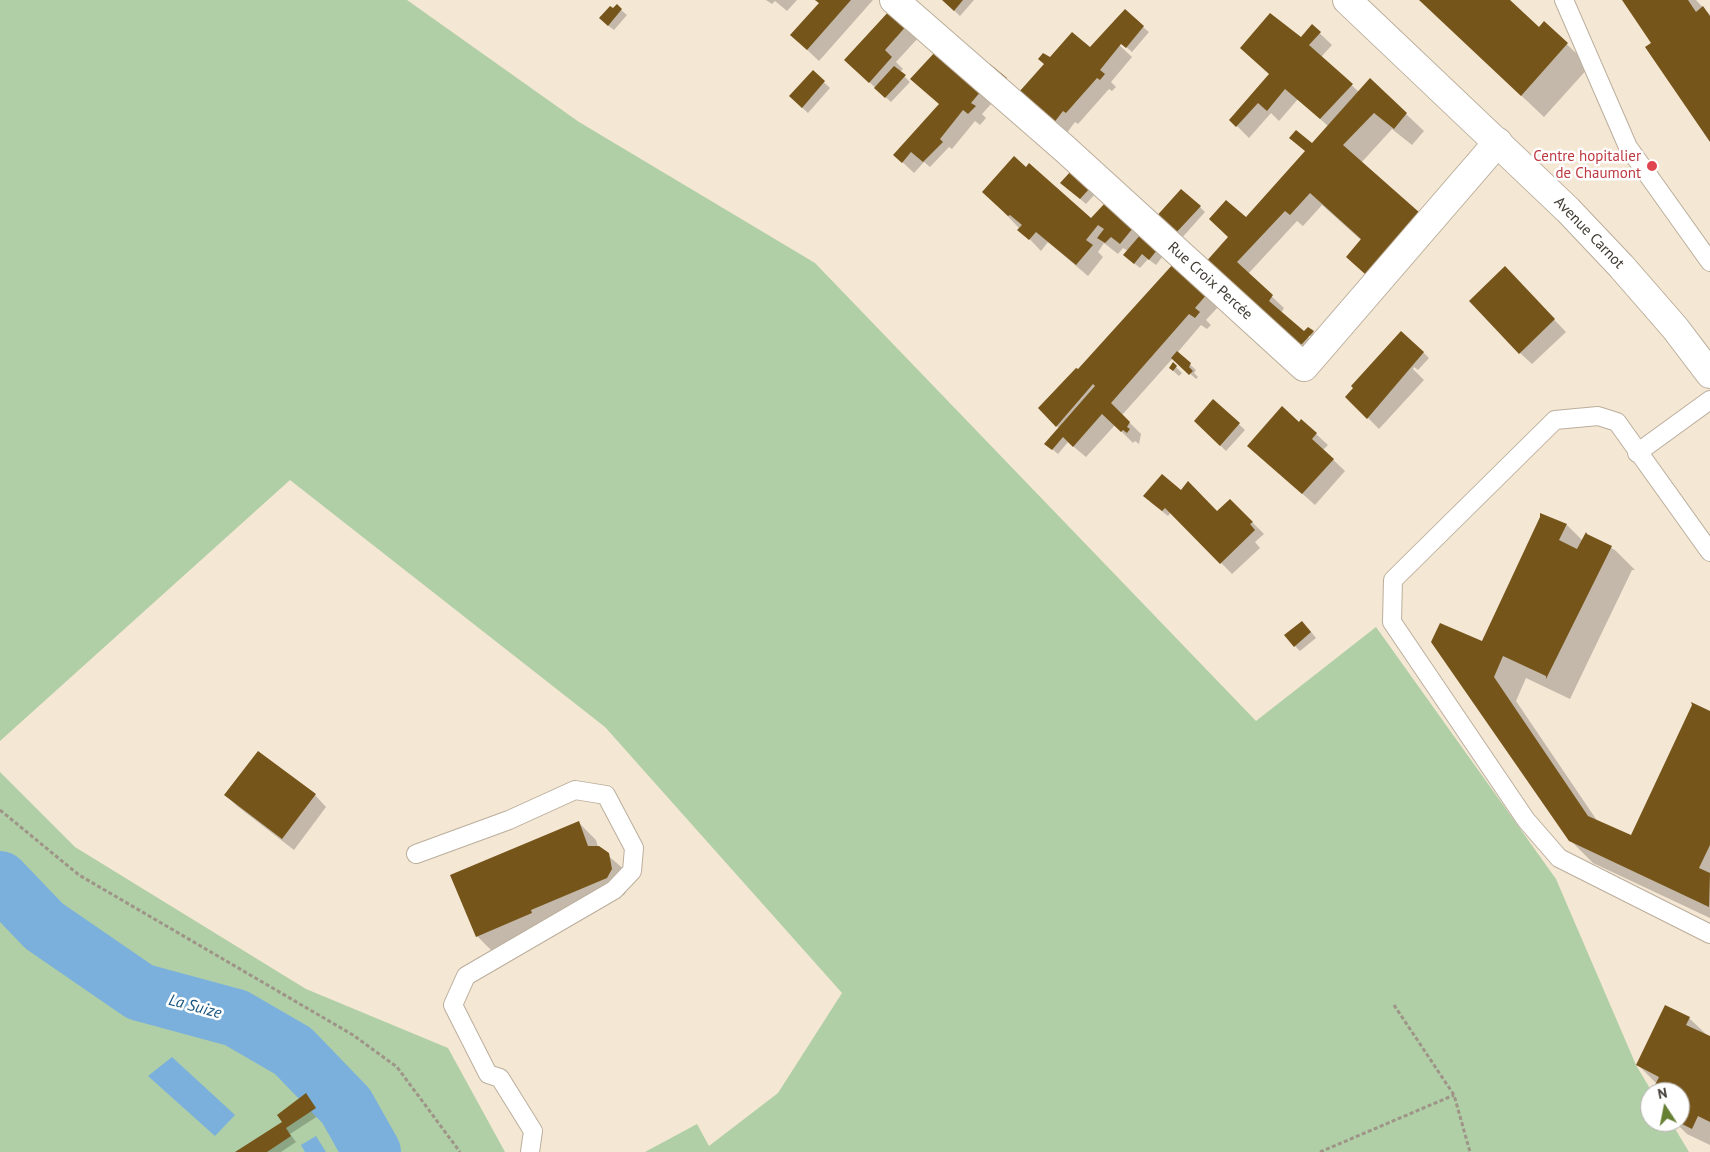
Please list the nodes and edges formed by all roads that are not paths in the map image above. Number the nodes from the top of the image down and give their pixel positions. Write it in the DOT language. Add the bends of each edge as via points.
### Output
graph roads {
  1 [pos="894,0"];
  2 [pos="1347,0"];
  3 [pos="1564,0"];
  4 [pos="1498,142"];
  5 [pos="1710,262"];
  6 [pos="1710,374"];
  7 [pos="1710,400"];
  8 [pos="1637,454"];
  9 [pos="1710,552"];
  10 [pos="416,854"];
  11 [pos="1710,934"];
  12 [pos="530,1152"];
  1 -- 4 [label="street, Rue Croix Percée" via="1065,149 1304,367"];
  2 -- 4 [label="street, Avenue Carnot"];
  3 -- 5 [label="lane" via="1628,147"];
  4 -- 6 [label="street, Avenue Carnot" via="1621,266"];
  7 -- 8 [label="lane"];
  8 -- 9 [label="lane"];
  8 -- 11 [label="lane" via="1617,422 1598,416 1555,420 1393,580 1392,622 1526,820 1559,858"];
  10 -- 12 [label="lane" via="509,820 575,790 606,795 634,848 632,871 614,890 466,976 453,1005 488,1074 500,1078 534,1131"];
}
